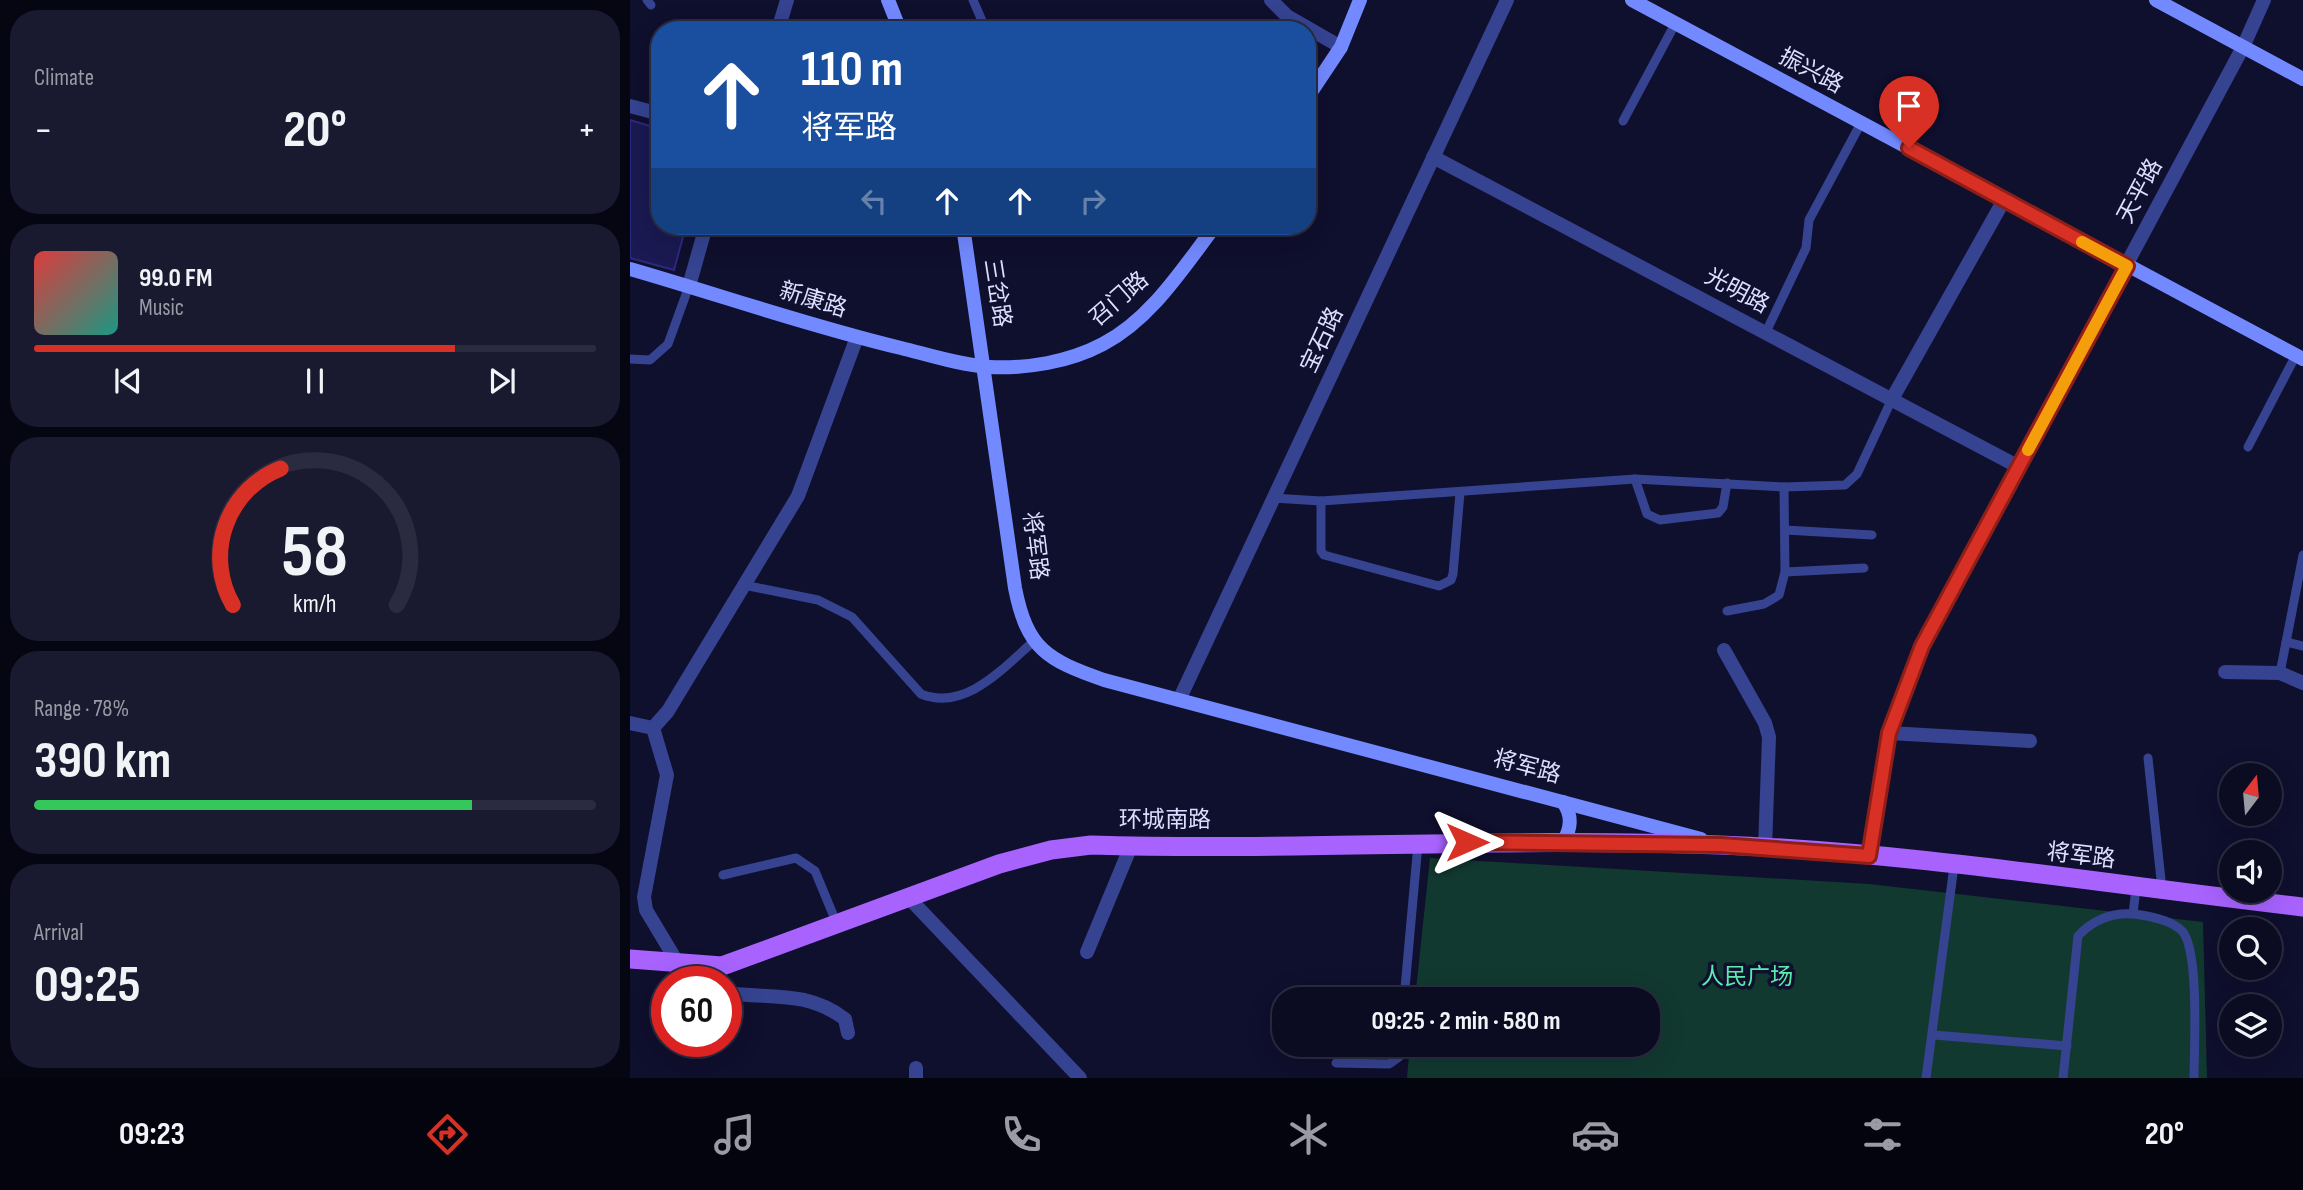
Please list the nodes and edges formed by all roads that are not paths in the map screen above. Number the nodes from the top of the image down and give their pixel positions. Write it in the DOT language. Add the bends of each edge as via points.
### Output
graph roads {
  1 [pos="787,0"];
  2 [pos="888,0"];
  3 [pos="973,0"];
  4 [pos="1271,0"];
  5 [pos="1360,0"];
  6 [pos="1507,0"];
  7 [pos="1632,0"];
  8 [pos="2156,0"];
  9 [pos="2264,0"];
  10 [pos="781,21"];
  11 [pos="896,21"];
  12 [pos="982,21"];
  13 [pos="1296,21"];
  14 [pos="1675,24"];
  15 [pos="1316,33"];
  16 [pos="1341,47"];
  17 [pos="2243,47"];
  18 [pos="2303,79"];
  19 [pos="1316,84"];
  20 [pos="630,106"];
  21 [pos="651,112"];
  22 [pos="1623,121"];
  23 [pos="1861,122"];
  24 [pos="1433,157"];
  25 [pos="2004,200"];
  26 [pos="704,235"];
  27 [pos="964,235"];
  28 [pos="1208,235"];
  29 [pos="2127,266"];
  30 [pos="630,269"];
  31 [pos="690,286"];
  32 [pos="1766,332"];
  33 [pos="857,337"];
  34 [pos="2300,357"];
  35 [pos="630,359"];
  36 [pos="985,366"];
  37 [pos="1892,399"];
  38 [pos="2248,447"];
  39 [pos="2019,467"];
  40 [pos="1635,479"];
  41 [pos="1727,483"];
  42 [pos="1784,487"];
  43 [pos="1460,493"];
  44 [pos="1273,498"];
  45 [pos="1321,501"];
  46 [pos="1785,530"];
  47 [pos="1872,535"];
  48 [pos="2303,555"];
  49 [pos="1864,568"];
  50 [pos="1785,572"];
  51 [pos="744,585"];
  52 [pos="1727,611"];
  53 [pos="1034,641"];
  54 [pos="2286,642"];
  55 [pos="2303,646"];
  56 [pos="1724,650"];
  57 [pos="2225,672"];
  58 [pos="2280,673"];
  59 [pos="2303,683"];
  60 [pos="1179,700"];
  61 [pos="630,723"];
  62 [pos="653,728"];
  63 [pos="1889,733"];
  64 [pos="2030,741"];
  65 [pos="2148,758"];
  66 [pos="1563,802"];
  67 [pos="1419,842"];
  68 [pos="1563,843"];
  69 [pos="1721,845"];
  70 [pos="1131,846"];
  71 [pos="1765,848"];
  72 [pos="1869,856"];
  73 [pos="1954,866"];
  74 [pos="723,875"];
  75 [pos="2136,887"];
  76 [pos="2162,891"];
  77 [pos="908,897"];
  78 [pos="2303,907"];
  79 [pos="2133,914"];
  80 [pos="837,926"];
  81 [pos="1087,951"];
  82 [pos="630,959"];
  83 [pos="666,966"];
  84 [pos="687,966"];
  85 [pos="722,966"];
  86 [pos="1405,987"];
  87 [pos="742,993"];
  88 [pos="848,1033"];
  89 [pos="1934,1035"];
  90 [pos="2067,1046"];
  91 [pos="1399,1057"];
  92 [pos="1336,1063"];
  93 [pos="1080,1078"];
  94 [pos="1926,1078"];
  95 [pos="2063,1078"];
  96 [pos="2194,1078"];
  1 -- 10 [label="street"];
  2 -- 11 [label="main road"];
  3 -- 12 [label="lane"];
  4 -- 13 [label="street"];
  5 -- 16 [label="main road"];
  6 -- 24 [label="street, 宝石路"];
  7 -- 14 [label="main road, 振兴路"];
  8 -- 17 [label="main road"];
  9 -- 17 [label="street, 天平路"];
  14 -- 22 [label="lane"];
  14 -- 23 [label="main road, 振兴路"];
  15 -- 16 [label="street"];
  16 -- 19 [label="main road"];
  17 -- 18 [label="main road"];
  17 -- 29 [label="street, 天平路"];
  20 -- 21 [label="street"];
  23 -- 25 [label="main road, 振兴路"];
  23 -- 32 [label="lane" via="1809,220 1806,248"];
  24 -- 32 [label="street, 光明路"];
  24 -- 44 [label="street, 宝石路"];
  25 -- 29 [label="main road, 振兴路"];
  25 -- 37 [label="street"];
  26 -- 31 [label="street"];
  27 -- 36 [label="main road, 三岔路"];
  28 -- 36 [label="main road, 召门路" via="1140,317 1103,344 1067,359"];
  29 -- 34 [label="main road, 振兴路"];
  29 -- 39 [label="street, 天平路"];
  30 -- 31 [label="main road, 新康路"];
  31 -- 33 [label="main road, 新康路"];
  31 -- 35 [label="lane" via="668,344 650,360"];
  32 -- 37 [label="street, 光明路"];
  33 -- 36 [label="main road, 新康路"];
  33 -- 51 [label="street" via="799,496"];
  34 -- 38 [label="lane"];
  36 -- 53 [label="main road, 将军路" via="1015,588"];
  37 -- 39 [label="street, 光明路"];
  37 -- 42 [label="lane" via="1857,474 1845,485"];
  39 -- 63 [label="street, 天平路" via="1922,646"];
  40 -- 41 [label="lane"];
  40 -- 41 [label="lane" via="1647,514 1660,520 1718,513"];
  40 -- 43 [label="lane"];
  41 -- 42 [label="lane"];
  42 -- 46 [label="lane"];
  43 -- 45 [label="lane"];
  43 -- 45 [label="lane" via="1453,575 1439,586 1324,555"];
  44 -- 45 [label="lane"];
  44 -- 60 [label="street, 宝石路"];
  46 -- 47 [label="lane"];
  46 -- 50 [label="lane"];
  48 -- 54 [label="lane"];
  49 -- 50 [label="lane"];
  50 -- 52 [label="lane" via="1779,596 1764,604"];
  51 -- 53 [label="lane" via="818,600 852,617 921,694 937,701 987,683"];
  51 -- 62 [label="street" via="668,711"];
  53 -- 60 [label="main road, 将军路" via="1076,671"];
  54 -- 55 [label="lane"];
  54 -- 58 [label="lane"];
  56 -- 71 [label="street" via="1769,737"];
  57 -- 58 [label="street"];
  58 -- 59 [label="street"];
  60 -- 66 [label="main road, 将军路"];
  61 -- 62 [label="street"];
  62 -- 84 [label="street" via="667,775 644,897 646,910"];
  63 -- 64 [label="street"];
  63 -- 72 [label="street, 天平路"];
  65 -- 76 [label="lane"];
  66 -- 68 [label="main road" via="1570,812"];
  66 -- 69 [label="main road, 将军路"];
  67 -- 68 [label="main road, 环城南路"];
  67 -- 70 [label="main road, 环城南路"];
  67 -- 86 [label="lane"];
  68 -- 69 [label="main road, 环城南路"];
  69 -- 71 [label="main road, 将军路"];
  70 -- 77 [label="main road, 环城南路" via="1051,850"];
  70 -- 81 [label="street"];
  71 -- 72 [label="main road, 将军路"];
  72 -- 73 [label="main road, 将军路"];
  73 -- 75 [label="main road, 将军路"];
  73 -- 89 [label="lane"];
  74 -- 80 [label="lane" via="796,858 815,871"];
  75 -- 76 [label="main road, 将军路"];
  75 -- 79 [label="lane"];
  76 -- 78 [label="main road, 将军路"];
  77 -- 80 [label="main road, 环城南路"];
  77 -- 93 [label="street"];
  79 -- 90 [label="lane" via="2092,921 2078,936"];
  79 -- 96 [label="lane" via="2181,930 2190,942"];
  80 -- 85 [label="main road, 环城南路"];
  82 -- 83 [label="main road, 环城南路"];
  87 -- 88 [label="street" via="775,994 830,1007 845,1019"];
  89 -- 90 [label="lane"];
  89 -- 94 [label="lane"];
  90 -- 95 [label="lane"];
  91 -- 92 [label="lane" via="1389,1063"];
}
